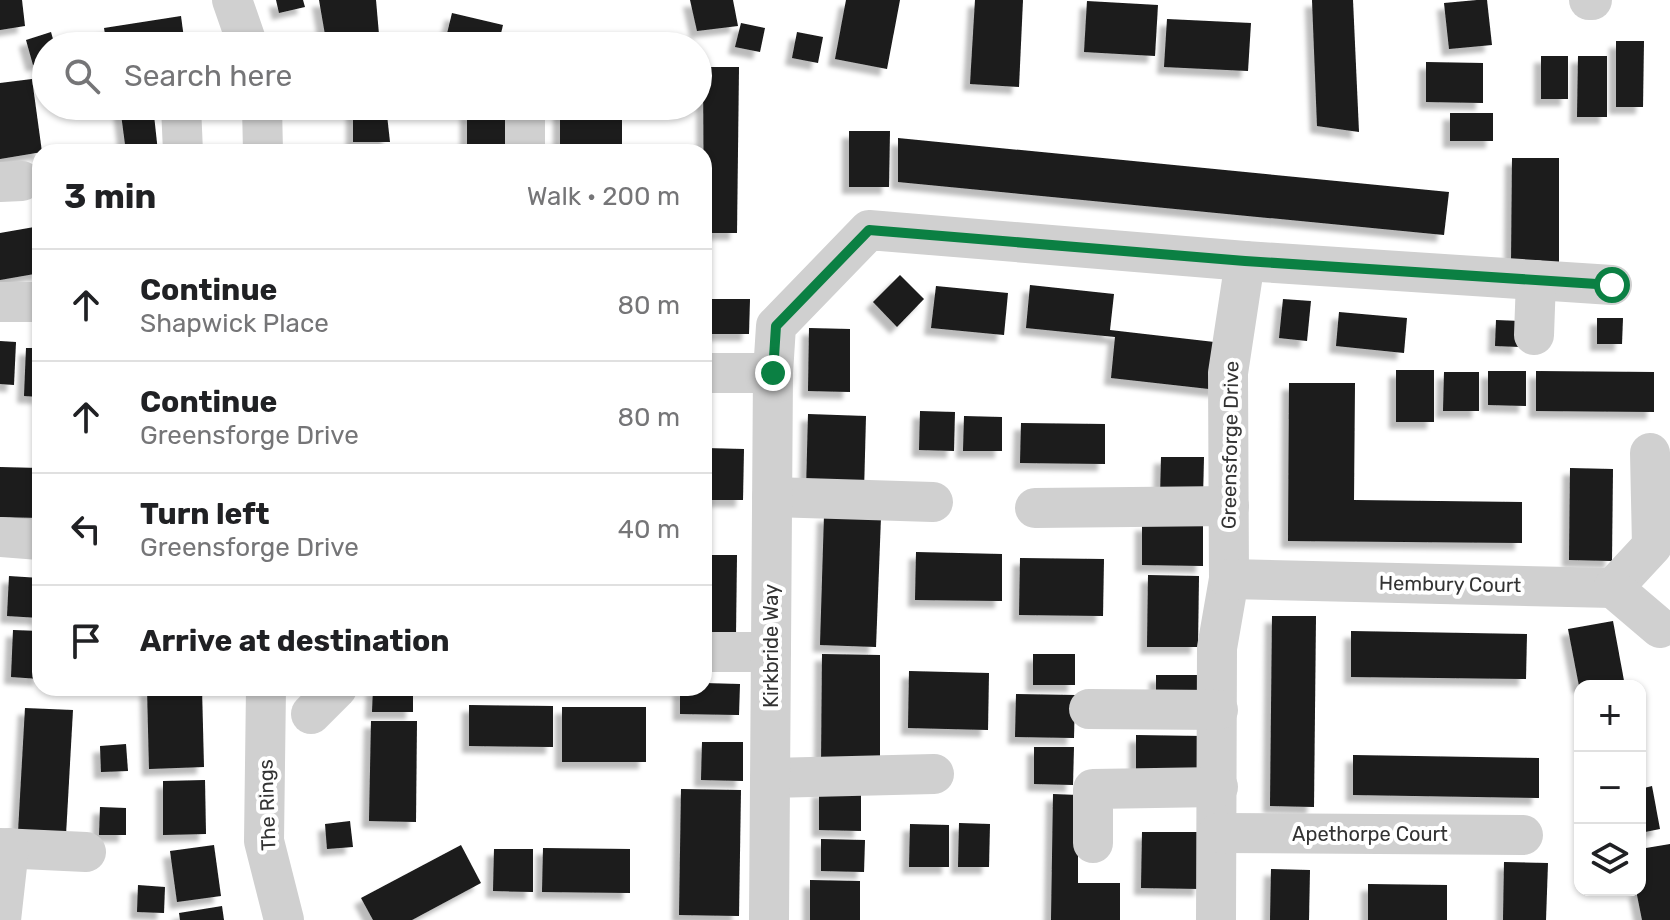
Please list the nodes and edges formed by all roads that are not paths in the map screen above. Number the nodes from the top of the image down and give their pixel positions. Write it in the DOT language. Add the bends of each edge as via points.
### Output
graph roads {
  1 [pos="232,0"];
  2 [pos="243,32"];
  3 [pos="182,120"];
  4 [pos="262,120"];
  5 [pos="525,120"];
  6 [pos="183,144"];
  7 [pos="263,144"];
  8 [pos="525,144"];
  9 [pos="1245,261"];
  10 [pos="1536,280"];
  11 [pos="1612,285"];
  12 [pos="1534,335"];
  13 [pos="712,373"];
  14 [pos="773,373"];
  15 [pos="1650,453"];
  16 [pos="772,497"];
  17 [pos="933,502"];
  18 [pos="1229,506"];
  19 [pos="1035,508"];
  20 [pos="0,537"];
  21 [pos="32,539"];
  22 [pos="1229,579"];
  23 [pos="1613,588"];
  24 [pos="1660,628"];
  25 [pos="712,652"];
  26 [pos="771,652"];
  27 [pos="266,696"];
  28 [pos="1089,709"];
  29 [pos="1218,710"];
  30 [pos="934,774"];
  31 [pos="770,778"];
  32 [pos="1218,787"];
  33 [pos="1218,833"];
  34 [pos="1523,835"];
  35 [pos="1093,843"];
  36 [pos="4,848"];
  37 [pos="86,852"];
  38 [pos="1,920"];
  39 [pos="284,920"];
  40 [pos="769,920"];
  41 [pos="1216,920"];
  1 -- 2 [label="street"];
  3 -- 6 [label="street"];
  4 -- 7 [label="street"];
  5 -- 8 [label="street"];
  9 -- 10 [label="street"];
  9 -- 14 [label="street" via="869,230 776,326"];
  9 -- 18 [label="street, Greensforge Drive" via="1228,373"];
  10 -- 11 [label="street"];
  10 -- 12 [label="street"];
  13 -- 14 [label="street"];
  14 -- 16 [label="street, Kirkbride Way"];
  15 -- 23 [label="street" via="1652,546"];
  16 -- 17 [label="street"];
  16 -- 26 [label="street, Kirkbride Way"];
  18 -- 19 [label="street"];
  18 -- 22 [label="street, Greensforge Drive"];
  20 -- 21 [label="street"];
  22 -- 23 [label="street, Hembury Court"];
  22 -- 29 [label="street, Greensforge Drive" via="1217,648"];
  23 -- 24 [label="street"];
  25 -- 26 [label="street"];
  26 -- 31 [label="street, Kirkbride Way"];
  27 -- 39 [label="street, The Rings" via="264,841"];
  28 -- 29 [label="street"];
  29 -- 32 [label="street, Greensforge Drive"];
  30 -- 31 [label="street"];
  31 -- 40 [label="street, Kirkbride Way"];
  32 -- 33 [label="street, Greensforge Drive"];
  32 -- 35 [label="street" via="1093,789"];
  33 -- 34 [label="street, Apethorpe Court"];
  33 -- 41 [label="street, Greensforge Drive"];
  36 -- 37 [label="street"];
  36 -- 38 [label="street"];
}
